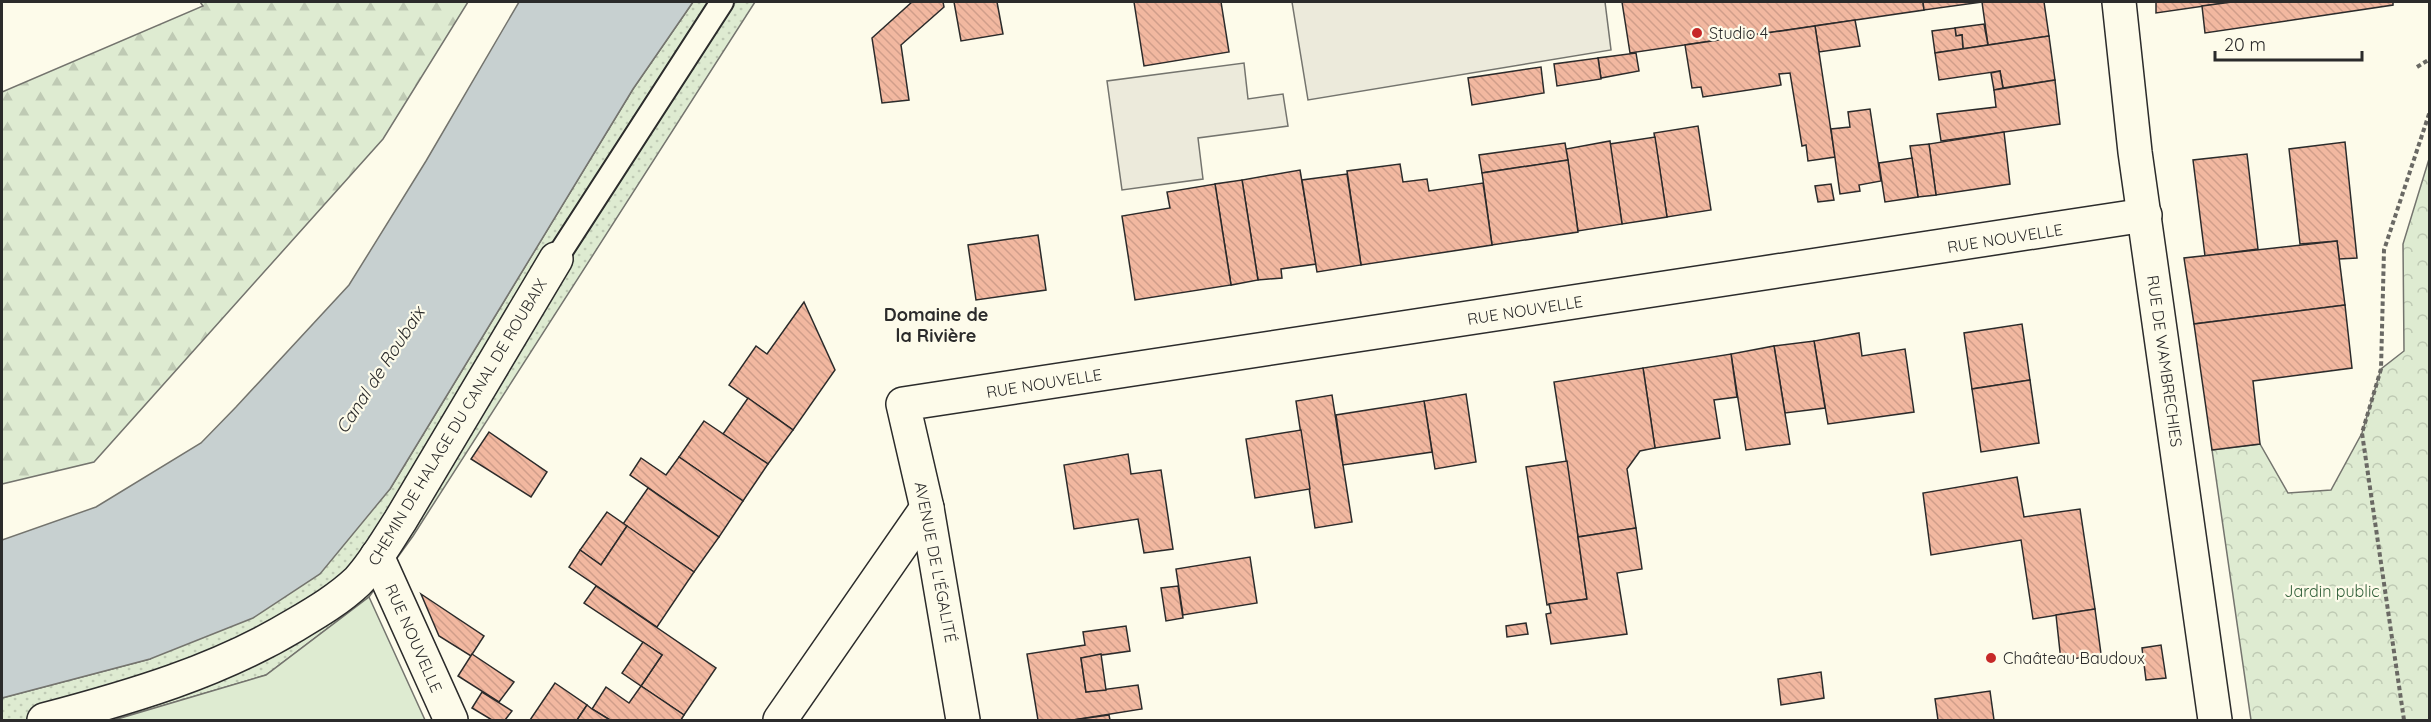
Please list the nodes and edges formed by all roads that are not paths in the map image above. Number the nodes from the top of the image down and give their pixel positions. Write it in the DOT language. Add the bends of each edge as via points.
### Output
graph roads {
  1 [pos="722,2"];
  2 [pos="2119,2"];
  3 [pos="2145,215"];
  4 [pos="556,259"];
  5 [pos="903,404"];
  6 [pos="927,508"];
  7 [pos="377,556"];
  8 [pos="44,720"];
  9 [pos="451,720"];
  10 [pos="780,720"];
  11 [pos="963,720"];
  12 [pos="2216,720"];
  1 -- 4 [label="lane, CHEMIN DE HALAGE DU CANAL DE ROUBAIX"];
  2 -- 3 [label="street, RUE DE WAMBRECHIES"];
  3 -- 5 [label="street, RUE NOUVELLE"];
  3 -- 12 [label="street, RUE DE WAMBRECHIES"];
  4 -- 7 [label="street, CHEMIN DE HALAGE DU CANAL DE ROUBAIX"];
  5 -- 6 [label="street, AVENUE DE L'ÉGALITÉ"];
  6 -- 10 [label="street"];
  6 -- 11 [label="street, AVENUE DE L'ÉGALITÉ"];
  7 -- 8 [label="street, CHEMIN DE HALAGE DU CANAL DE ROUBAIX" via="359,579 326,607 257,647 155,689"];
  7 -- 9 [label="street, RUE NOUVELLE"];
}
